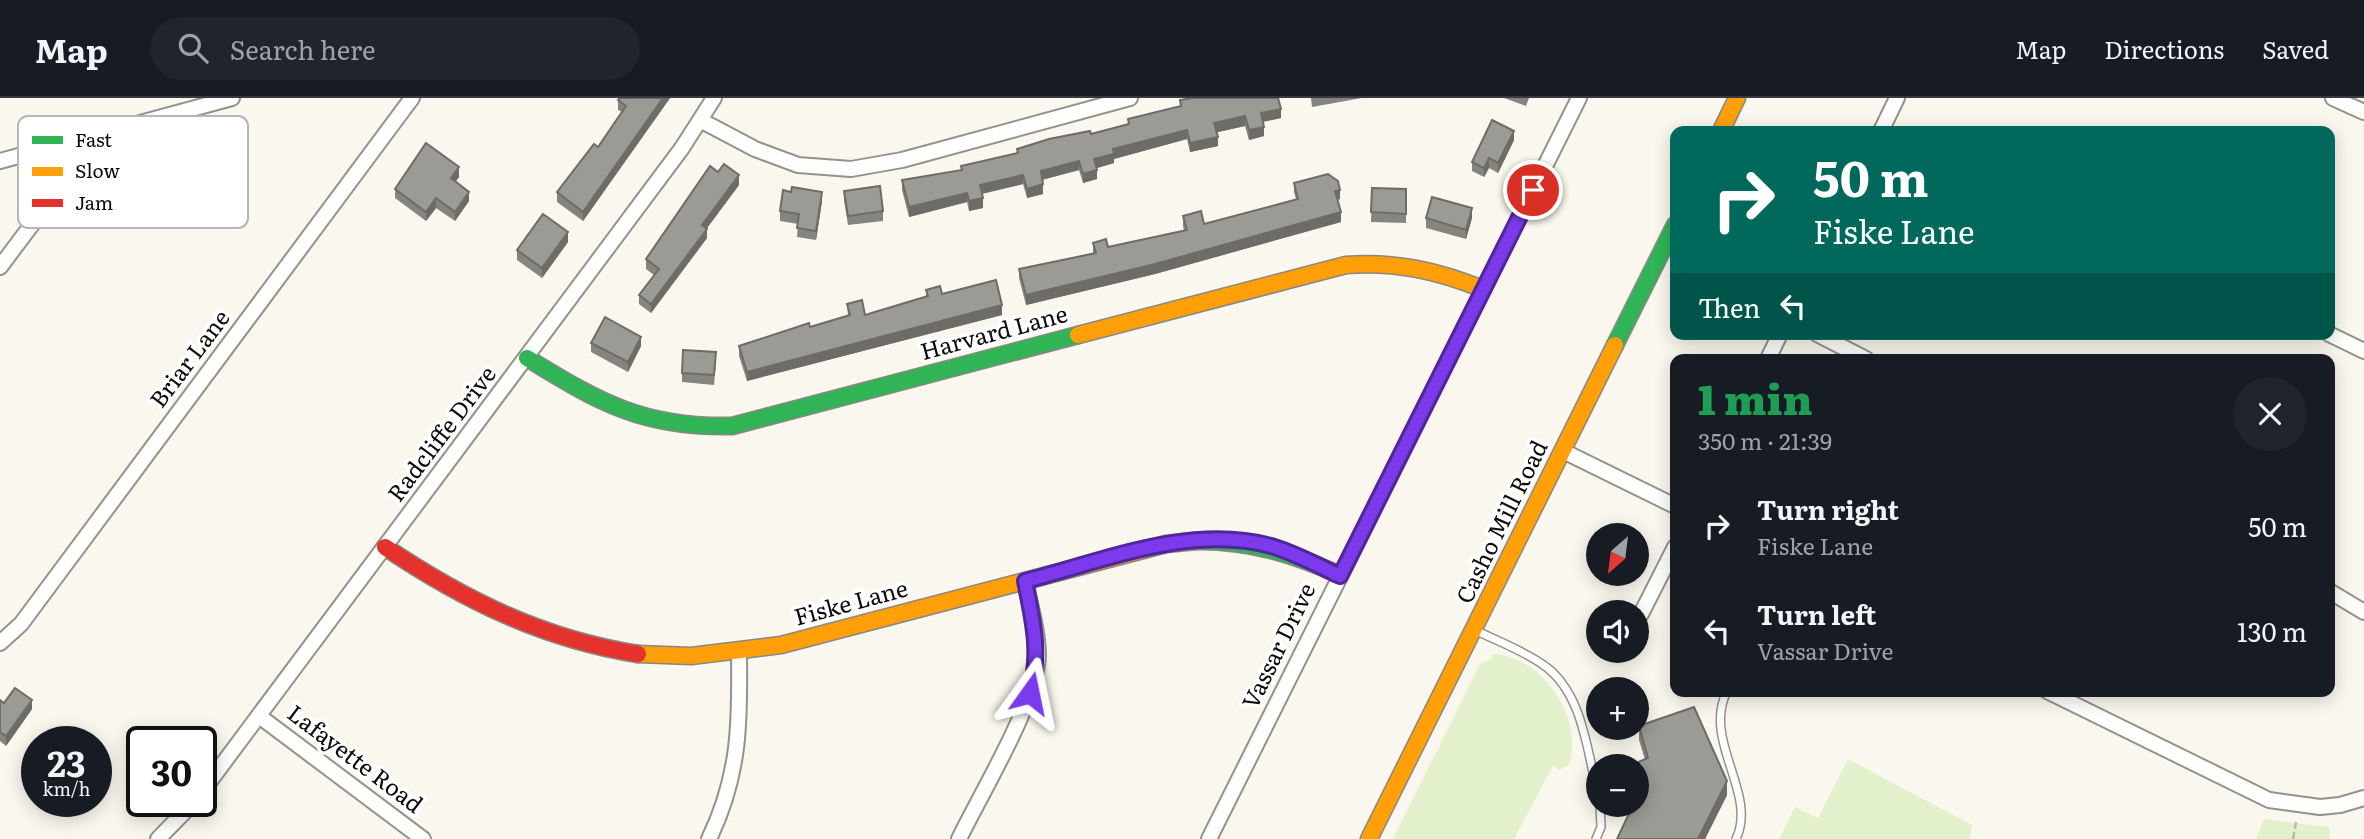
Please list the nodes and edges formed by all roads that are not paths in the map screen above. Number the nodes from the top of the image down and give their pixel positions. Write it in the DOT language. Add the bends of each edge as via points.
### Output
graph roads {
  1 [pos="232,98"];
  2 [pos="412,98"];
  3 [pos="713,98"];
  4 [pos="1130,98"];
  5 [pos="1579,98"];
  6 [pos="1737,98"];
  7 [pos="1897,98"];
  8 [pos="2333,98"];
  9 [pos="2364,113"];
  10 [pos="166,116"];
  11 [pos="702,121"];
  12 [pos="1723,126"];
  13 [pos="1888,126"];
  14 [pos="18,156"];
  15 [pos="0,161"];
  16 [pos="29,228"];
  17 [pos="1670,235"];
  18 [pos="0,267"];
  19 [pos="1483,289"];
  20 [pos="2335,337"];
  21 [pos="1829,340"];
  22 [pos="2364,351"];
  23 [pos="1856,354"];
  24 [pos="527,358"];
  25 [pos="1563,451"];
  26 [pos="1670,504"];
  27 [pos="385,547"];
  28 [pos="1670,557"];
  29 [pos="1340,576"];
  30 [pos="1025,581"];
  31 [pos="2335,595"];
  32 [pos="1649,600"];
  33 [pos="2364,612"];
  34 [pos="1474,629"];
  35 [pos="0,643"];
  36 [pos="739,653"];
  37 [pos="1725,697"];
  38 [pos="2059,697"];
  39 [pos="259,716"];
  40 [pos="1587,754"];
  41 [pos="217,772"];
  42 [pos="2364,797"];
  43 [pos="179,817"];
  44 [pos="1601,817"];
  45 [pos="158,839"];
  46 [pos="424,839"];
  47 [pos="709,839"];
  48 [pos="959,839"];
  49 [pos="1209,839"];
  50 [pos="1369,839"];
  51 [pos="1596,839"];
  52 [pos="1736,839"];
  1 -- 10 [label="street"];
  2 -- 35 [label="street, Briar Lane" via="21,624"];
  3 -- 11 [label="street, Radcliffe Drive"];
  4 -- 11 [label="street" via="901,160 851,169 798,165"];
  5 -- 19 [label="street, Vassar Drive"];
  6 -- 12 [label="street"];
  7 -- 13 [label="street"];
  8 -- 9 [label="street"];
  11 -- 24 [label="street, Radcliffe Drive"];
  14 -- 15 [label="street"];
  16 -- 18 [label="street"];
  17 -- 25 [label="street, Casho Mill Road"];
  19 -- 24 [label="street, Harvard Lane" via="1422,267 1376,262 1346,265 732,426 708,428 632,417"];
  19 -- 29 [label="street, Vassar Drive"];
  20 -- 22 [label="street"];
  21 -- 23 [label="street"];
  24 -- 27 [label="street, Radcliffe Drive"];
  25 -- 26 [label="street"];
  25 -- 34 [label="street, Casho Mill Road"];
  27 -- 36 [label="street, Fiske Lane" via="475,605 569,641 652,655"];
  27 -- 39 [label="street, Radcliffe Drive"];
  28 -- 32 [label="street"];
  29 -- 30 [label="street, Fiske Lane" via="1270,546 1205,540 1166,544"];
  29 -- 49 [label="street, Vassar Drive"];
  30 -- 36 [label="street, Fiske Lane"];
  30 -- 48 [label="street" via="1037,637 1033,683"];
  31 -- 33 [label="street"];
  34 -- 40 [label="lane" via="1531,657 1562,683 1576,710"];
  34 -- 50 [label="street, Casho Mill Road"];
  36 -- 47 [label="street" via="738,750"];
  37 -- 52 [label="lane" via="1718,720 1742,821"];
  38 -- 42 [label="street" via="2269,800 2320,807"];
  39 -- 41 [label="street, Radcliffe Drive"];
  39 -- 46 [label="street, Lafayette Road"];
  43 -- 45 [label="street"];
  44 -- 51 [label="lane"];
}
